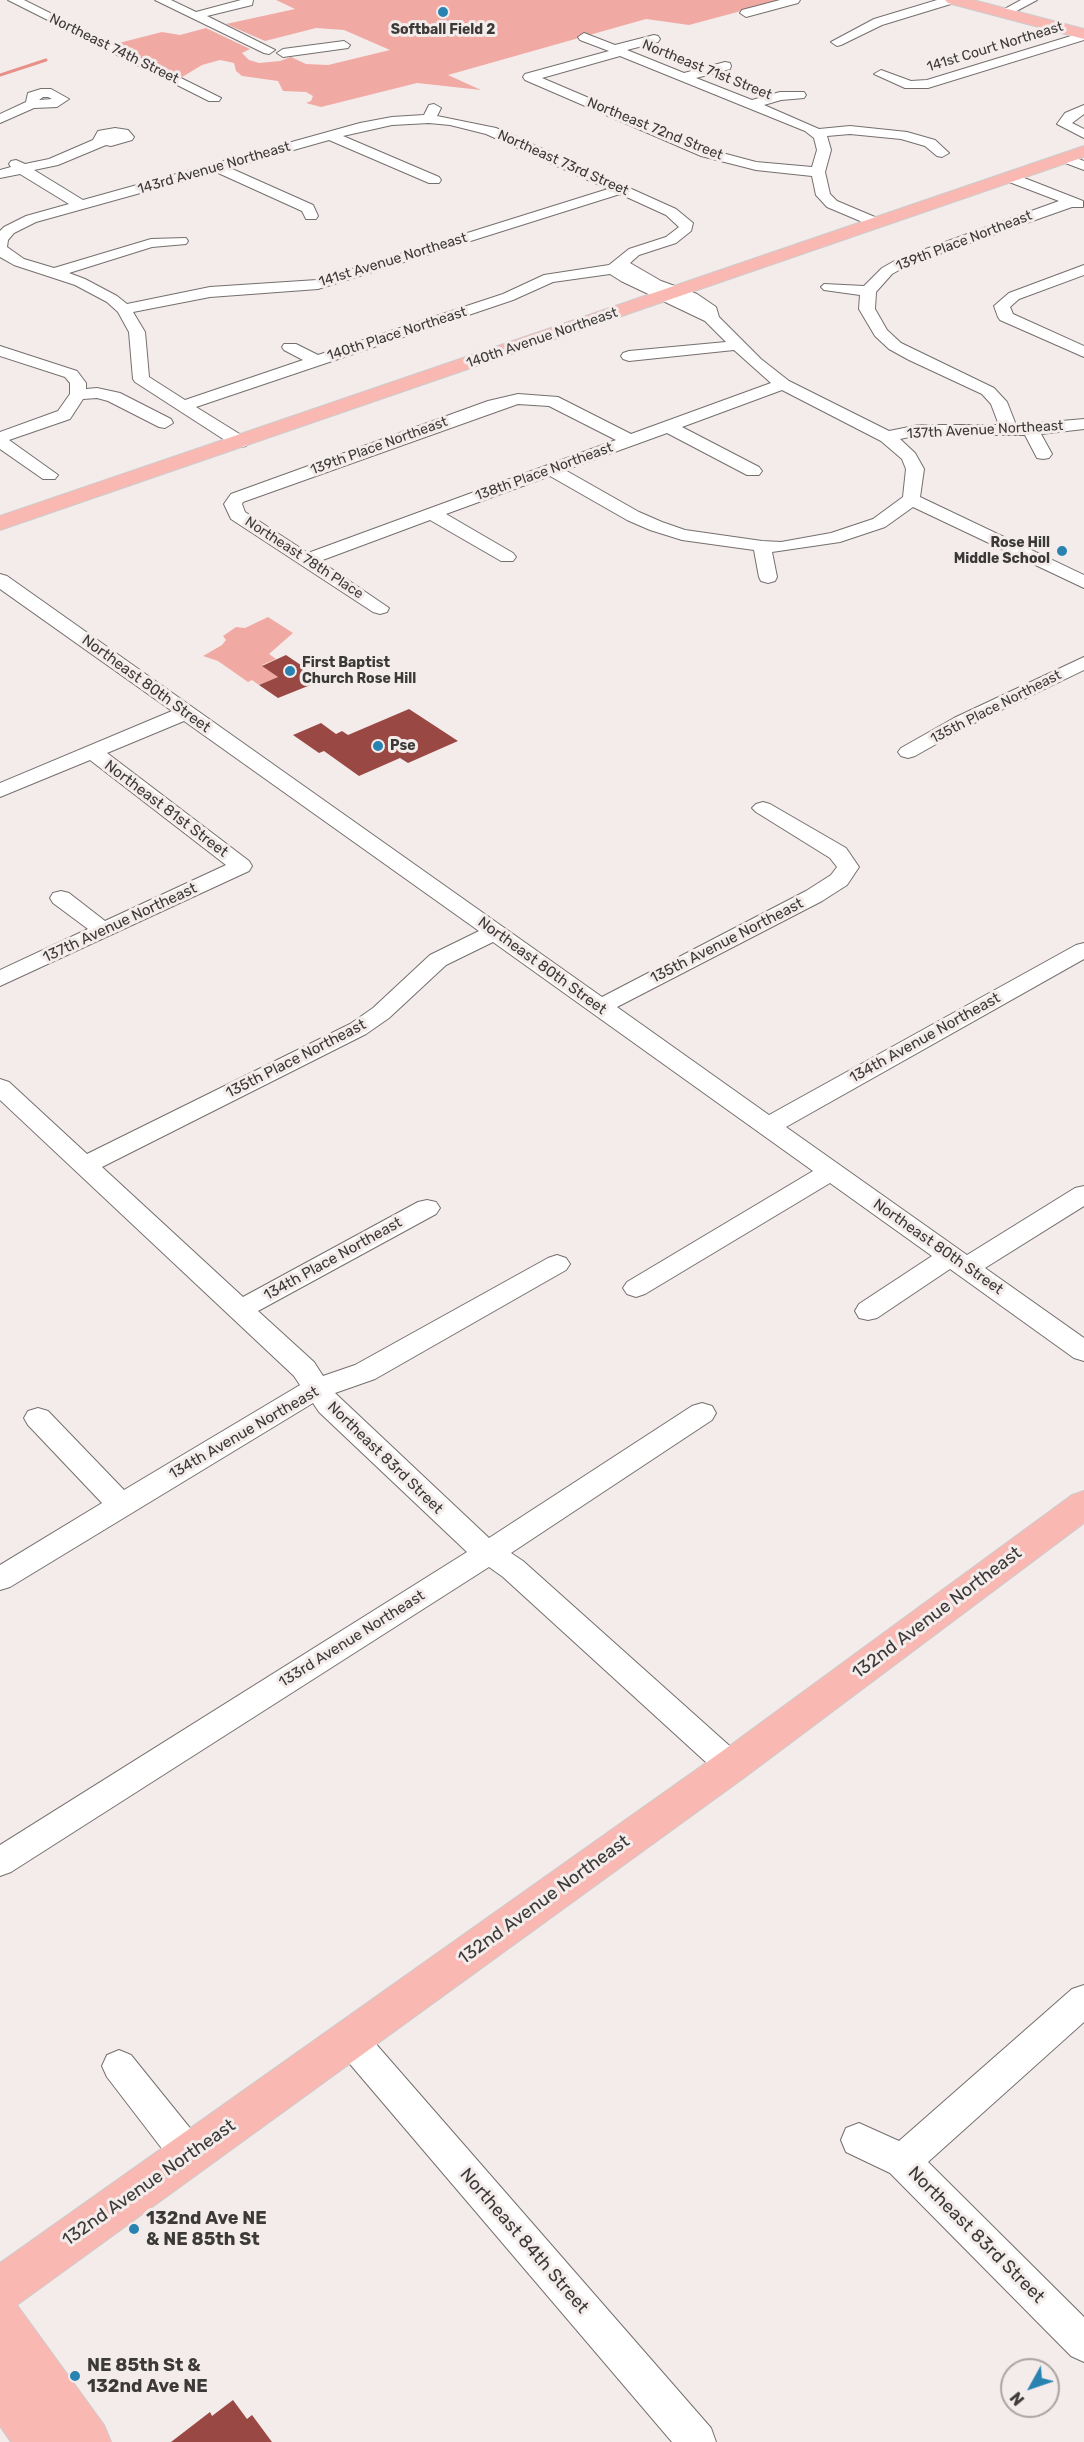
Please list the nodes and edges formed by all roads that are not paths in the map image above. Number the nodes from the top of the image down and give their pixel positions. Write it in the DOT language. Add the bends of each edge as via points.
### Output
graph roads {
  1 [pos="14,0"];
  2 [pos="161,0"];
  3 [pos="794,0"];
  4 [pos="952,0"];
  5 [pos="1031,0"];
  6 [pos="248,2"];
  7 [pos="1005,12"];
  8 [pos="746,13"];
  9 [pos="194,15"];
  10 [pos="1084,19"];
  11 [pos="1060,27"];
  12 [pos="1084,35"];
  13 [pos="584,37"];
  14 [pos="654,39"];
  15 [pos="344,45"];
  16 [pos="824,47"];
  17 [pos="618,50"];
  18 [pos="725,66"];
  19 [pos="880,74"];
  20 [pos="683,76"];
  21 [pos="799,95"];
  22 [pos="214,98"];
  23 [pos="32,104"];
  24 [pos="753,104"];
  25 [pos="1084,109"];
  26 [pos="431,114"];
  27 [pos="0,118"];
  28 [pos="818,133"];
  29 [pos="1084,134"];
  30 [pos="329,135"];
  31 [pos="103,141"];
  32 [pos="1084,151"];
  33 [pos="942,153"];
  34 [pos="0,156"];
  35 [pos="1065,158"];
  36 [pos="1084,166"];
  37 [pos="217,167"];
  38 [pos="24,170"];
  39 [pos="818,172"];
  40 [pos="0,174"];
  41 [pos="1010,177"];
  42 [pos="434,180"];
  43 [pos="622,189"];
  44 [pos="1078,204"];
  45 [pos="81,205"];
  46 [pos="311,216"];
  47 [pos="876,223"];
  48 [pos="181,241"];
  49 [pos="0,247"];
  50 [pos="616,267"];
  51 [pos="55,273"];
  52 [pos="1082,273"];
  53 [pos="829,287"];
  54 [pos="868,291"];
  55 [pos="671,293"];
  56 [pos="124,309"];
  57 [pos="738,345"];
  58 [pos="290,347"];
  59 [pos="0,351"];
  60 [pos="1084,352"];
  61 [pos="629,356"];
  62 [pos="316,361"];
  63 [pos="783,384"];
  64 [pos="75,399"];
  65 [pos="183,406"];
  66 [pos="165,423"];
  67 [pos="1084,424"];
  68 [pos="667,426"];
  69 [pos="1010,430"];
  70 [pos="1031,430"];
  71 [pos="887,437"];
  72 [pos="0,439"];
  73 [pos="630,440"];
  74 [pos="240,442"];
  75 [pos="1043,454"];
  76 [pos="550,469"];
  77 [pos="753,471"];
  78 [pos="49,476"];
  79 [pos="910,500"];
  80 [pos="233,504"];
  81 [pos="433,513"];
  82 [pos="0,523"];
  83 [pos="762,546"];
  84 [pos="507,557"];
  85 [pos="305,560"];
  86 [pos="768,577"];
  87 [pos="0,580"];
  88 [pos="1084,582"];
  89 [pos="380,608"];
  90 [pos="1084,663"];
  91 [pos="185,713"];
  92 [pos="92,753"];
  93 [pos="908,753"];
  94 [pos="0,791"];
  95 [pos="763,808"];
  96 [pos="241,866"];
  97 [pos="61,898"];
  98 [pos="104,931"];
  99 [pos="495,932"];
  100 [pos="1084,950"];
  101 [pos="0,979"];
  102 [pos="600,1007"];
  103 [pos="0,1087"];
  104 [pos="767,1127"];
  105 [pos="84,1166"];
  106 [pos="831,1171"];
  107 [pos="1084,1194"];
  108 [pos="427,1208"];
  109 [pos="958,1262"];
  110 [pos="557,1264"];
  111 [pos="636,1288"];
  112 [pos="240,1310"];
  113 [pos="868,1311"];
  114 [pos="1084,1351"];
  115 [pos="315,1388"];
  116 [pos="702,1413"];
  117 [pos="38,1418"];
  118 [pos="1084,1504"];
  119 [pos="122,1506"];
  120 [pos="490,1552"];
  121 [pos="0,1579"];
  122 [pos="731,1766"];
  123 [pos="0,1862"];
  124 [pos="1084,2000"];
  125 [pos="350,2039"];
  126 [pos="119,2066"];
  127 [pos="859,2140"];
  128 [pos="189,2155"];
  129 [pos="903,2161"];
  130 [pos="0,2290"];
  131 [pos="0,2321"];
  132 [pos="1084,2343"];
  133 [pos="0,2385"];
  134 [pos="40,2442"];
  135 [pos="87,2442"];
  136 [pos="697,2442"];
  1 -- 22 [label="street, Northeast 74th Street"];
  2 -- 9 [label="street"];
  3 -- 8 [label="street"];
  4 -- 7 [label="main road"];
  4 -- 16 [label="street" via="878,22 837,42 847,48 837,51"];
  5 -- 7 [label="street"];
  6 -- 9 [label="street"];
  7 -- 11 [label="main road"];
  9 -- 15 [label="street" via="269,50 284,53"];
  10 -- 11 [label="street"];
  11 -- 12 [label="main road"];
  12 -- 19 [label="street, 141st Court Northeast" via="928,84 910,85"];
  13 -- 17 [label="street, Northeast 71st Street"];
  14 -- 17 [label="street"];
  17 -- 20 [label="street, Northeast 71st Street"];
  17 -- 39 [label="street, Northeast 72nd Street" via="530,77 706,153 756,166"];
  18 -- 20 [label="street"];
  20 -- 24 [label="street, Northeast 71st Street"];
  21 -- 24 [label="street"];
  23 -- 27 [label="street"];
  24 -- 28 [label="street, Northeast 71st Street"];
  25 -- 29 [label="street" via="1064,124"];
  26 -- 30 [label="street, 143rd Avenue Northeast"];
  26 -- 43 [label="street, Northeast 73rd Street" via="491,131"];
  28 -- 33 [label="street" via="885,132 930,143"];
  28 -- 39 [label="street" via="824,150"];
  30 -- 37 [label="street, 143rd Avenue Northeast"];
  30 -- 42 [label="street"];
  31 -- 38 [label="street"];
  32 -- 35 [label="main road, 140th Avenue Northeast"];
  34 -- 38 [label="street"];
  35 -- 36 [label="street"];
  35 -- 41 [label="main road, 140th Avenue Northeast"];
  37 -- 45 [label="street, 143rd Avenue Northeast"];
  37 -- 46 [label="street" via="308,208"];
  38 -- 40 [label="street"];
  38 -- 45 [label="street"];
  39 -- 47 [label="street" via="823,195"];
  41 -- 44 [label="street"];
  41 -- 47 [label="main road, 140th Avenue Northeast"];
  43 -- 50 [label="street, Northeast 73rd Street" via="671,212 692,229 634,252"];
  43 -- 56 [label="street, 141st Avenue Northeast" via="318,284 210,292"];
  44 -- 54 [label="street, 139th Place Northeast" via="903,262 887,270"];
  45 -- 49 [label="street, 143rd Avenue Northeast" via="18,225 1,239"];
  47 -- 55 [label="main road, 140th Avenue Northeast"];
  48 -- 51 [label="street" via="151,243"];
  49 -- 51 [label="street" via="19,262"];
  50 -- 55 [label="street"];
  50 -- 62 [label="street, 140th Place Northeast" via="549,278 508,297"];
  51 -- 56 [label="street" via="100,291"];
  52 -- 60 [label="street" via="1002,306 1006,317"];
  53 -- 54 [label="street"];
  54 -- 69 [label="street" via="867,309 881,333 915,357 988,391 999,402"];
  55 -- 57 [label="street" via="702,303"];
  55 -- 74 [label="main road, 140th Avenue Northeast"];
  56 -- 65 [label="street" via="137,332 141,379"];
  57 -- 61 [label="street"];
  57 -- 63 [label="street"];
  58 -- 62 [label="street"];
  59 -- 64 [label="street" via="70,374 78,383"];
  62 -- 65 [label="street, 140th Place Northeast"];
  63 -- 68 [label="street, 138th Place Northeast"];
  63 -- 71 [label="street"];
  64 -- 66 [label="street" via="96,393 114,397"];
  64 -- 72 [label="street" via="64,415"];
  65 -- 74 [label="street"];
  67 -- 70 [label="street, 137th Avenue Northeast"];
  68 -- 73 [label="street, 138th Place Northeast"];
  68 -- 77 [label="street"];
  69 -- 70 [label="street, 137th Avenue Northeast"];
  69 -- 71 [label="street, 137th Avenue Northeast" via="919,430"];
  70 -- 75 [label="street"];
  71 -- 79 [label="street" via="909,457 915,469"];
  72 -- 78 [label="street"];
  73 -- 76 [label="street, 138th Place Northeast"];
  73 -- 80 [label="street, 139th Place Northeast" via="552,400 507,401 247,493"];
  74 -- 82 [label="main road, 140th Avenue Northeast"];
  76 -- 81 [label="street, 138th Place Northeast"];
  76 -- 83 [label="street" via="656,526 693,537"];
  79 -- 83 [label="street" via="879,523 859,531 802,544"];
  79 -- 88 [label="street"];
  80 -- 85 [label="street, Northeast 78th Place" via="237,514"];
  81 -- 84 [label="street"];
  81 -- 85 [label="street, 138th Place Northeast"];
  83 -- 86 [label="street"];
  85 -- 89 [label="street, Northeast 78th Place"];
  87 -- 91 [label="street, Northeast 80th Street"];
  90 -- 93 [label="street, 135th Place Northeast" via="962,722"];
  91 -- 92 [label="street"];
  91 -- 99 [label="street, Northeast 80th Street"];
  92 -- 94 [label="street"];
  92 -- 96 [label="street, Northeast 81st Street"];
  95 -- 102 [label="street, 135th Avenue Northeast" via="838,853 848,867 839,880"];
  96 -- 98 [label="street, 137th Avenue Northeast"];
  97 -- 98 [label="street"];
  98 -- 101 [label="street, 137th Avenue Northeast"];
  99 -- 102 [label="street, Northeast 80th Street"];
  99 -- 105 [label="street, 135th Place Northeast" via="438,960 358,1029"];
  100 -- 104 [label="street, 134th Avenue Northeast"];
  102 -- 104 [label="street, Northeast 80th Street"];
  103 -- 105 [label="street, Northeast 83rd Street"];
  104 -- 106 [label="street, Northeast 80th Street"];
  105 -- 112 [label="street, Northeast 83rd Street"];
  106 -- 109 [label="street, Northeast 80th Street"];
  106 -- 111 [label="street"];
  107 -- 109 [label="street"];
  108 -- 112 [label="street, 134th Place Northeast"];
  109 -- 113 [label="street"];
  109 -- 114 [label="street, Northeast 80th Street"];
  110 -- 115 [label="street, 134th Avenue Northeast" via="364,1372"];
  112 -- 115 [label="street, Northeast 83rd Street" via="304,1369"];
  115 -- 119 [label="street, 134th Avenue Northeast"];
  115 -- 120 [label="street, Northeast 83rd Street" via="472,1541"];
  116 -- 120 [label="street, 133rd Avenue Northeast"];
  117 -- 119 [label="street"];
  118 -- 122 [label="main road, 132nd Avenue Northeast"];
  119 -- 121 [label="street, 134th Avenue Northeast"];
  120 -- 122 [label="street, Northeast 83rd Street"];
  120 -- 123 [label="street, 133rd Avenue Northeast"];
  122 -- 125 [label="main road, 132nd Avenue Northeast"];
  124 -- 129 [label="street"];
  125 -- 128 [label="main road, 132nd Avenue Northeast"];
  125 -- 136 [label="street, Northeast 84th Street"];
  126 -- 128 [label="street"];
  127 -- 129 [label="street, Northeast 83rd Street"];
  128 -- 130 [label="main road, 132nd Avenue Northeast"];
  129 -- 132 [label="street, Northeast 83rd Street"];
  131 -- 135 [label="main road"];
  133 -- 134 [label="main road"];
}
